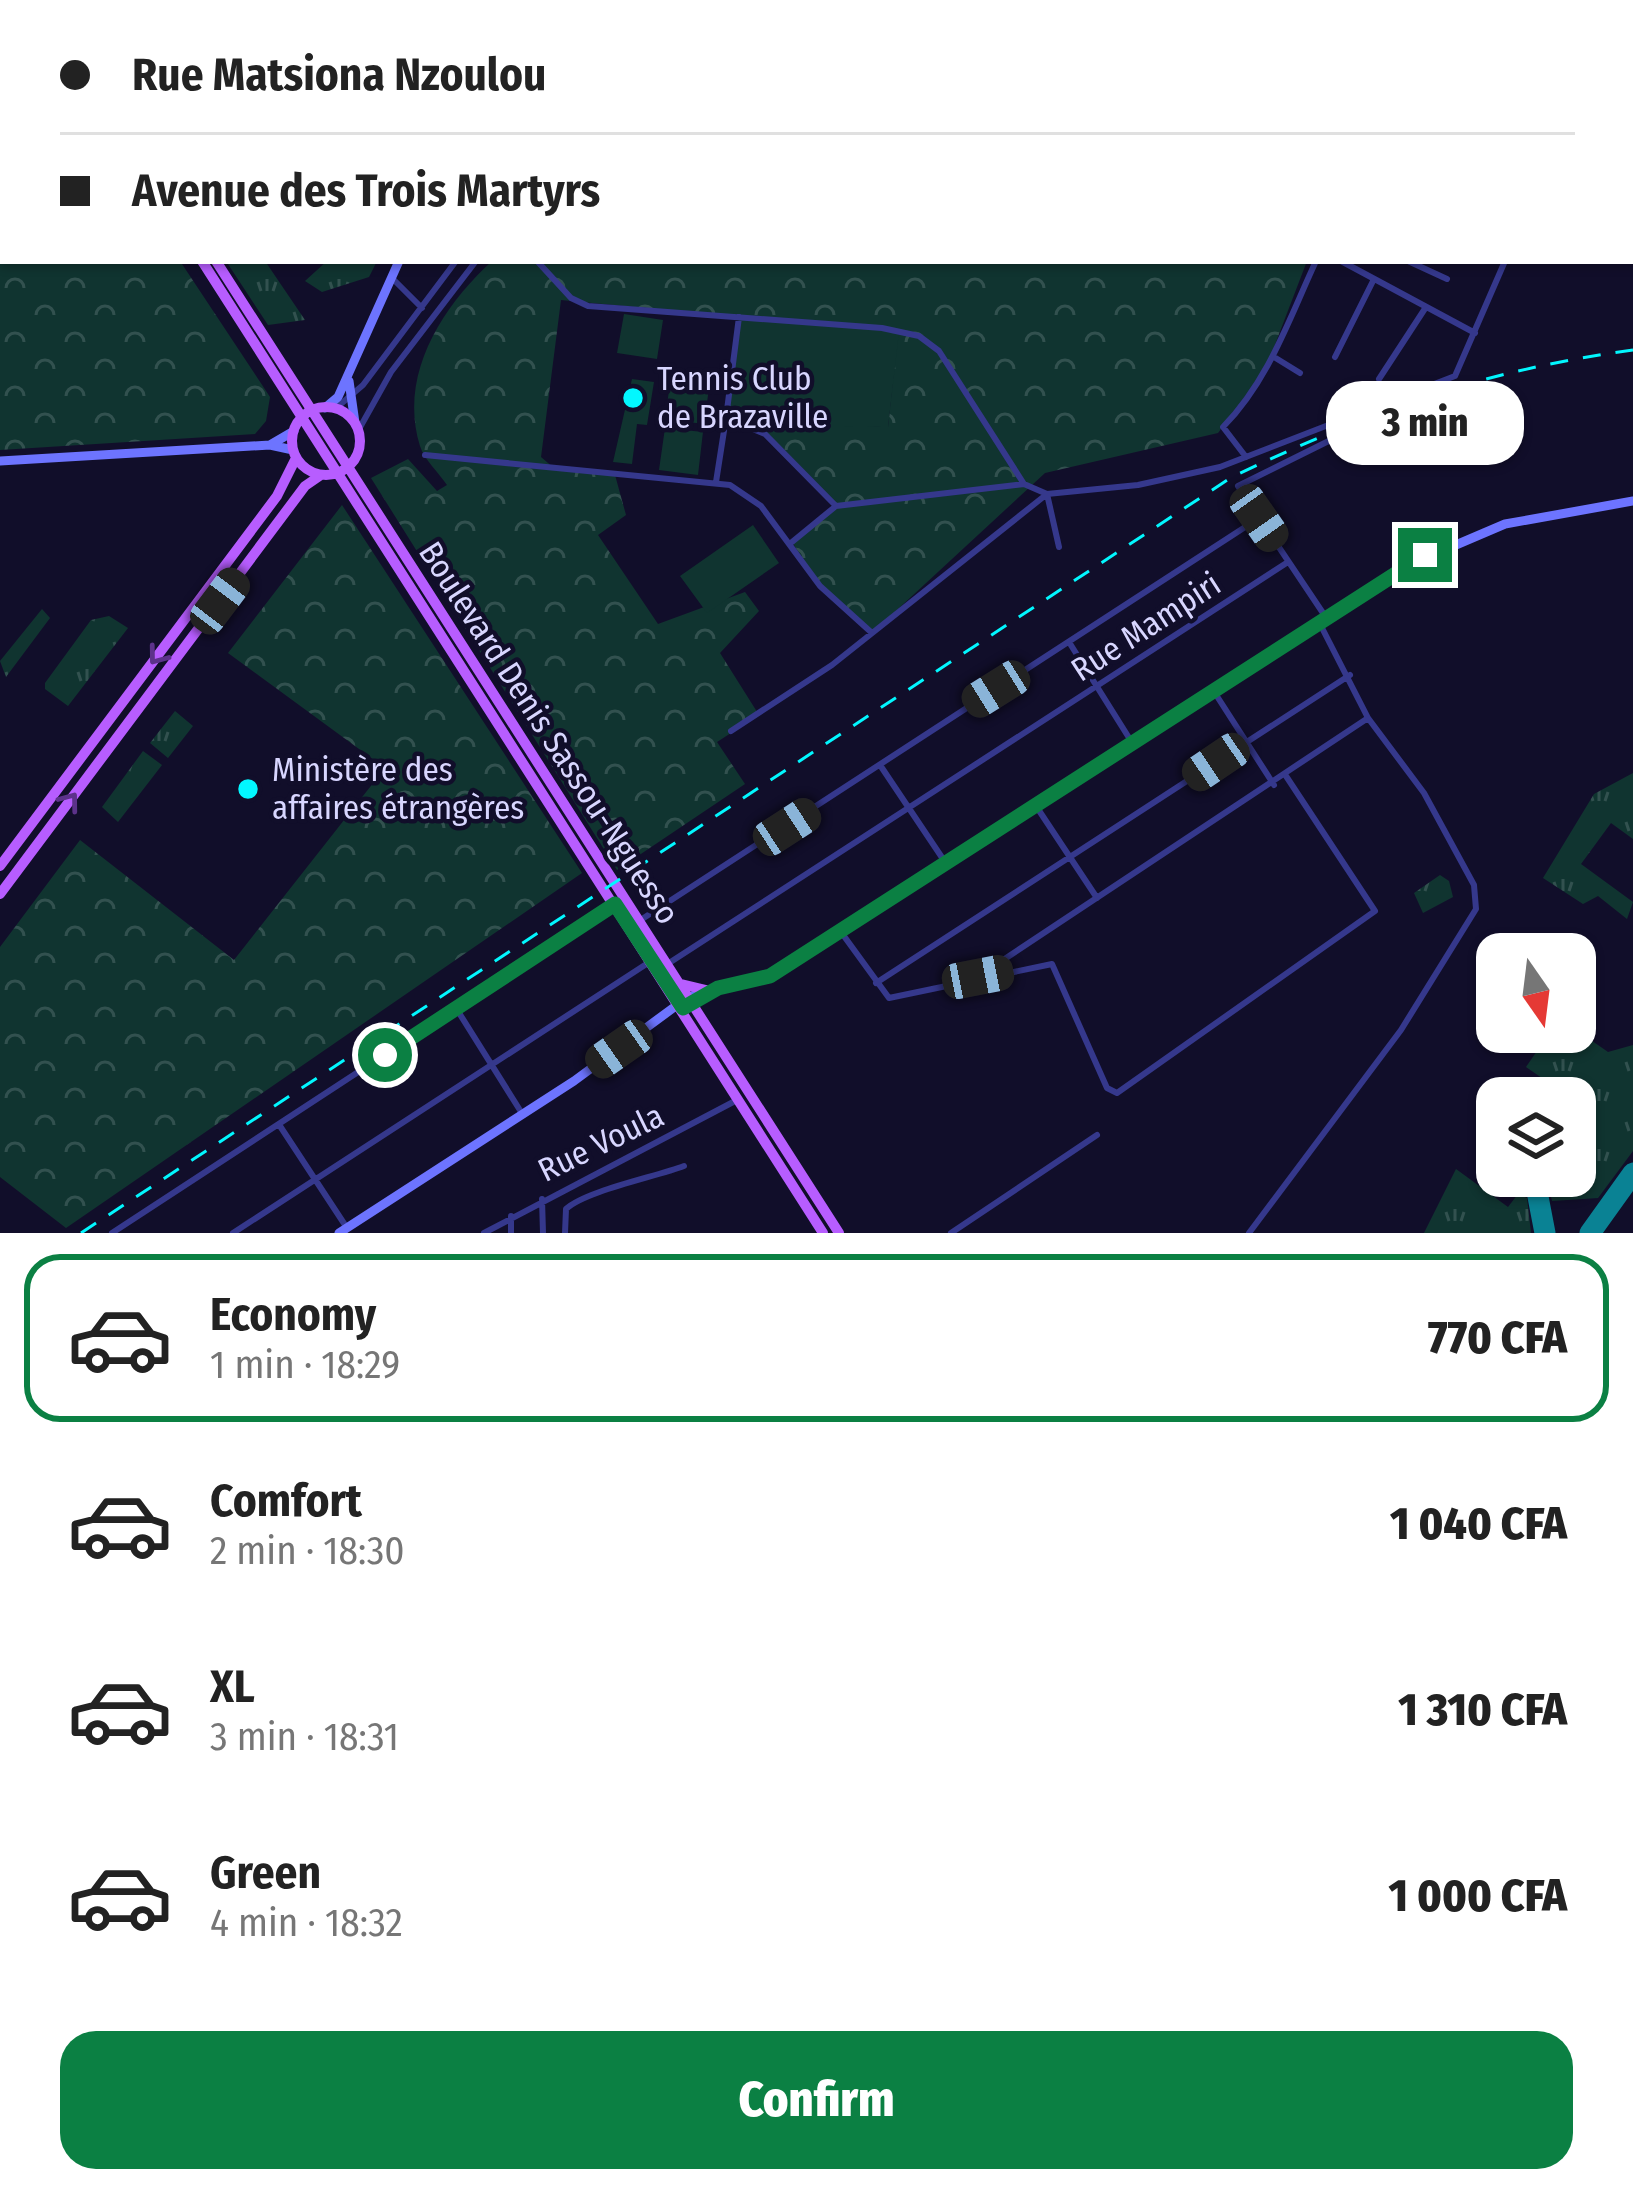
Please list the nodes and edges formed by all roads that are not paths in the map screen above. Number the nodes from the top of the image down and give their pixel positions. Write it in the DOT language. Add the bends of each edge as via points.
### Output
graph roads {
  1 [pos="204,264"];
  2 [pos="218,264"];
  3 [pos="398,264"];
  4 [pos="455,264"];
  5 [pos="474,264"];
  6 [pos="540,264"];
  7 [pos="1315,264"];
  8 [pos="1346,264"];
  9 [pos="1414,264"];
  10 [pos="1504,264"];
  11 [pos="392,278"];
  12 [pos="1374,279"];
  13 [pos="1447,279"];
  14 [pos="1426,307"];
  15 [pos="422,308"];
  16 [pos="739,317"];
  17 [pos="1475,333"];
  18 [pos="1274,356"];
  19 [pos="1335,357"];
  20 [pos="1300,373"];
  21 [pos="349,376"];
  22 [pos="1379,380"];
  23 [pos="348,398"];
  24 [pos="319,411"];
  25 [pos="727,418"];
  26 [pos="1371,420"];
  27 [pos="356,427"];
  28 [pos="293,431"];
  29 [pos="270,445"];
  30 [pos="295,454"];
  31 [pos="425,455"];
  32 [pos="1246,457"];
  33 [pos="0,461"];
  34 [pos="344,470"];
  35 [pos="321,475"];
  36 [pos="716,482"];
  37 [pos="1024,484"];
  38 [pos="1048,494"];
  39 [pos="1633,501"];
  40 [pos="836,506"];
  41 [pos="1259,518"];
  42 [pos="792,542"];
  43 [pos="1059,547"];
  44 [pos="1288,562"];
  45 [pos="1322,618"];
  46 [pos="872,633"];
  47 [pos="1069,642"];
  48 [pos="1350,675"];
  49 [pos="1098,687"];
  50 [pos="1213,689"];
  51 [pos="1368,718"];
  52 [pos="731,730"];
  53 [pos="1246,741"];
  54 [pos="1132,742"];
  55 [pos="880,765"];
  56 [pos="1286,776"];
  57 [pos="1274,785"];
  58 [pos="1036,806"];
  59 [pos="910,808"];
  60 [pos="1070,856"];
  61 [pos="946,864"];
  62 [pos="0,866"];
  63 [pos="0,894"];
  64 [pos="1098,898"];
  65 [pos="615,904"];
  66 [pos="639,921"];
  67 [pos="841,932"];
  68 [pos="652,960"];
  69 [pos="666,965"];
  70 [pos="978,977"];
  71 [pos="876,983"];
  72 [pos="679,984"];
  73 [pos="712,988"];
  74 [pos="686,1003"];
  75 [pos="456,1008"];
  76 [pos="491,1066"];
  77 [pos="740,1099"];
  78 [pos="523,1115"];
  79 [pos="279,1125"];
  80 [pos="1097,1135"];
  81 [pos="684,1166"];
  82 [pos="315,1180"];
  83 [pos="542,1198"];
  84 [pos="511,1216"];
  85 [pos="129,1222"];
  86 [pos="343,1230"];
  87 [pos="112,1233"];
  88 [pos="136,1233"];
  89 [pos="233,1233"];
  90 [pos="484,1233"];
  91 [pos="512,1233"];
  92 [pos="543,1233"];
  93 [pos="565,1233"];
  94 [pos="824,1233"];
  95 [pos="839,1233"];
  96 [pos="951,1233"];
  97 [pos="1249,1233"];
  1 -- 24 [label="main road, Boulevard Denis Sassou-Nguesso"];
  2 -- 24 [label="main road, Boulevard Denis Sassou-Nguesso"];
  3 -- 11 [label="main road"];
  4 -- 15 [label="street"];
  5 -- 27 [label="street"];
  6 -- 16 [label="street" via="582,304"];
  7 -- 18 [label="street"];
  8 -- 12 [label="street"];
  9 -- 13 [label="street"];
  10 -- 17 [label="street"];
  11 -- 15 [label="street"];
  11 -- 21 [label="main road"];
  12 -- 14 [label="street"];
  12 -- 19 [label="street"];
  14 -- 17 [label="street"];
  14 -- 22 [label="street"];
  15 -- 23 [label="street"];
  16 -- 25 [label="street"];
  16 -- 37 [label="street" via="900,330 930,342"];
  17 -- 32 [label="street" via="1455,376"];
  18 -- 20 [label="street"];
  18 -- 32 [label="street" via="1223,428"];
  21 -- 23 [label="main road"];
  21 -- 24 [label="main road"];
  23 -- 24 [label="street"];
  23 -- 27 [label="main road"];
  24 -- 27 [label="main road"];
  24 -- 28 [label="main road"];
  24 -- 34 [label="main road, Boulevard Denis Sassou-Nguesso"];
  25 -- 36 [label="street"];
  25 -- 40 [label="street" via="765,434"];
  26 -- 41 [label="street" via="1239,484"];
  27 -- 34 [label="main road" via="358,450"];
  28 -- 29 [label="main road"];
  28 -- 30 [label="main road"];
  29 -- 30 [label="main road"];
  29 -- 33 [label="main road"];
  30 -- 35 [label="main road"];
  30 -- 62 [label="main road, one-way" via="277,496"];
  31 -- 36 [label="street"];
  32 -- 38 [label="street" via="1138,485"];
  34 -- 35 [label="main road"];
  34 -- 65 [label="main road, Boulevard Denis Sassou-Nguesso"];
  34 -- 66 [label="main road, Boulevard Denis Sassou-Nguesso"];
  63 -- 35 [label="main road, one-way" via="305,486"];
  36 -- 42 [label="street" via="750,496"];
  37 -- 38 [label="street"];
  37 -- 40 [label="street"];
  38 -- 43 [label="street"];
  38 -- 46 [label="street"];
  39 -- 45 [label="main road" via="1533,517 1459,541"];
  40 -- 42 [label="street"];
  41 -- 44 [label="street"];
  41 -- 47 [label="street"];
  42 -- 46 [label="street" via="820,586"];
  44 -- 45 [label="street"];
  44 -- 49 [label="street, Rue Mampiri"];
  45 -- 48 [label="street"];
  45 -- 50 [label="main road"];
  46 -- 52 [label="street"];
  47 -- 49 [label="street"];
  47 -- 55 [label="street"];
  48 -- 51 [label="street"];
  48 -- 53 [label="street"];
  49 -- 54 [label="street"];
  49 -- 59 [label="street, Rue Mampiri"];
  50 -- 53 [label="street"];
  50 -- 54 [label="main road"];
  51 -- 56 [label="street"];
  51 -- 97 [label="street" via="1424,793 1474,885 1476,909 1401,1030"];
  53 -- 57 [label="street"];
  53 -- 60 [label="street"];
  54 -- 58 [label="main road"];
  55 -- 59 [label="street"];
  55 -- 66 [label="street"];
  56 -- 57 [label="street"];
  56 -- 70 [label="street" via="1375,911 1121,1090 1107,1088 1057,967"];
  57 -- 64 [label="street"];
  58 -- 60 [label="street"];
  58 -- 61 [label="main road"];
  59 -- 61 [label="street"];
  59 -- 69 [label="street, Rue Mampiri"];
  60 -- 64 [label="street"];
  60 -- 71 [label="street"];
  61 -- 67 [label="main road"];
  64 -- 70 [label="street"];
  65 -- 68 [label="main road, Boulevard Denis Sassou-Nguesso"];
  65 -- 75 [label="street"];
  66 -- 69 [label="main road, Boulevard Denis Sassou-Nguesso"];
  67 -- 71 [label="street"];
  67 -- 73 [label="main road" via="770,976"];
  68 -- 74 [label="main road, Boulevard Denis Sassou-Nguesso"];
  68 -- 76 [label="street"];
  69 -- 72 [label="main road, Boulevard Denis Sassou-Nguesso"];
  70 -- 71 [label="street" via="889,998"];
  72 -- 73 [label="main road"];
  72 -- 74 [label="main road, Boulevard Denis Sassou-Nguesso"];
  73 -- 74 [label="main road"];
  74 -- 77 [label="main road, Boulevard Denis Sassou-Nguesso"];
  74 -- 78 [label="main road"];
  74 -- 95 [label="main road, Boulevard Denis Sassou-Nguesso"];
  75 -- 76 [label="street"];
  75 -- 79 [label="street"];
  76 -- 78 [label="street"];
  76 -- 82 [label="street"];
  77 -- 83 [label="street, Rue Voula"];
  77 -- 94 [label="main road, Boulevard Denis Sassou-Nguesso"];
  78 -- 86 [label="main road"];
  79 -- 82 [label="street"];
  79 -- 85 [label="street"];
  80 -- 96 [label="street"];
  81 -- 93 [label="street" via="581,1197 566,1209"];
  82 -- 86 [label="street"];
  82 -- 89 [label="street"];
  83 -- 84 [label="street, Rue Voula"];
  83 -- 92 [label="street"];
  84 -- 90 [label="street, Rue Voula"];
  84 -- 91 [label="street"];
  85 -- 87 [label="street"];
  85 -- 88 [label="street"];
}
